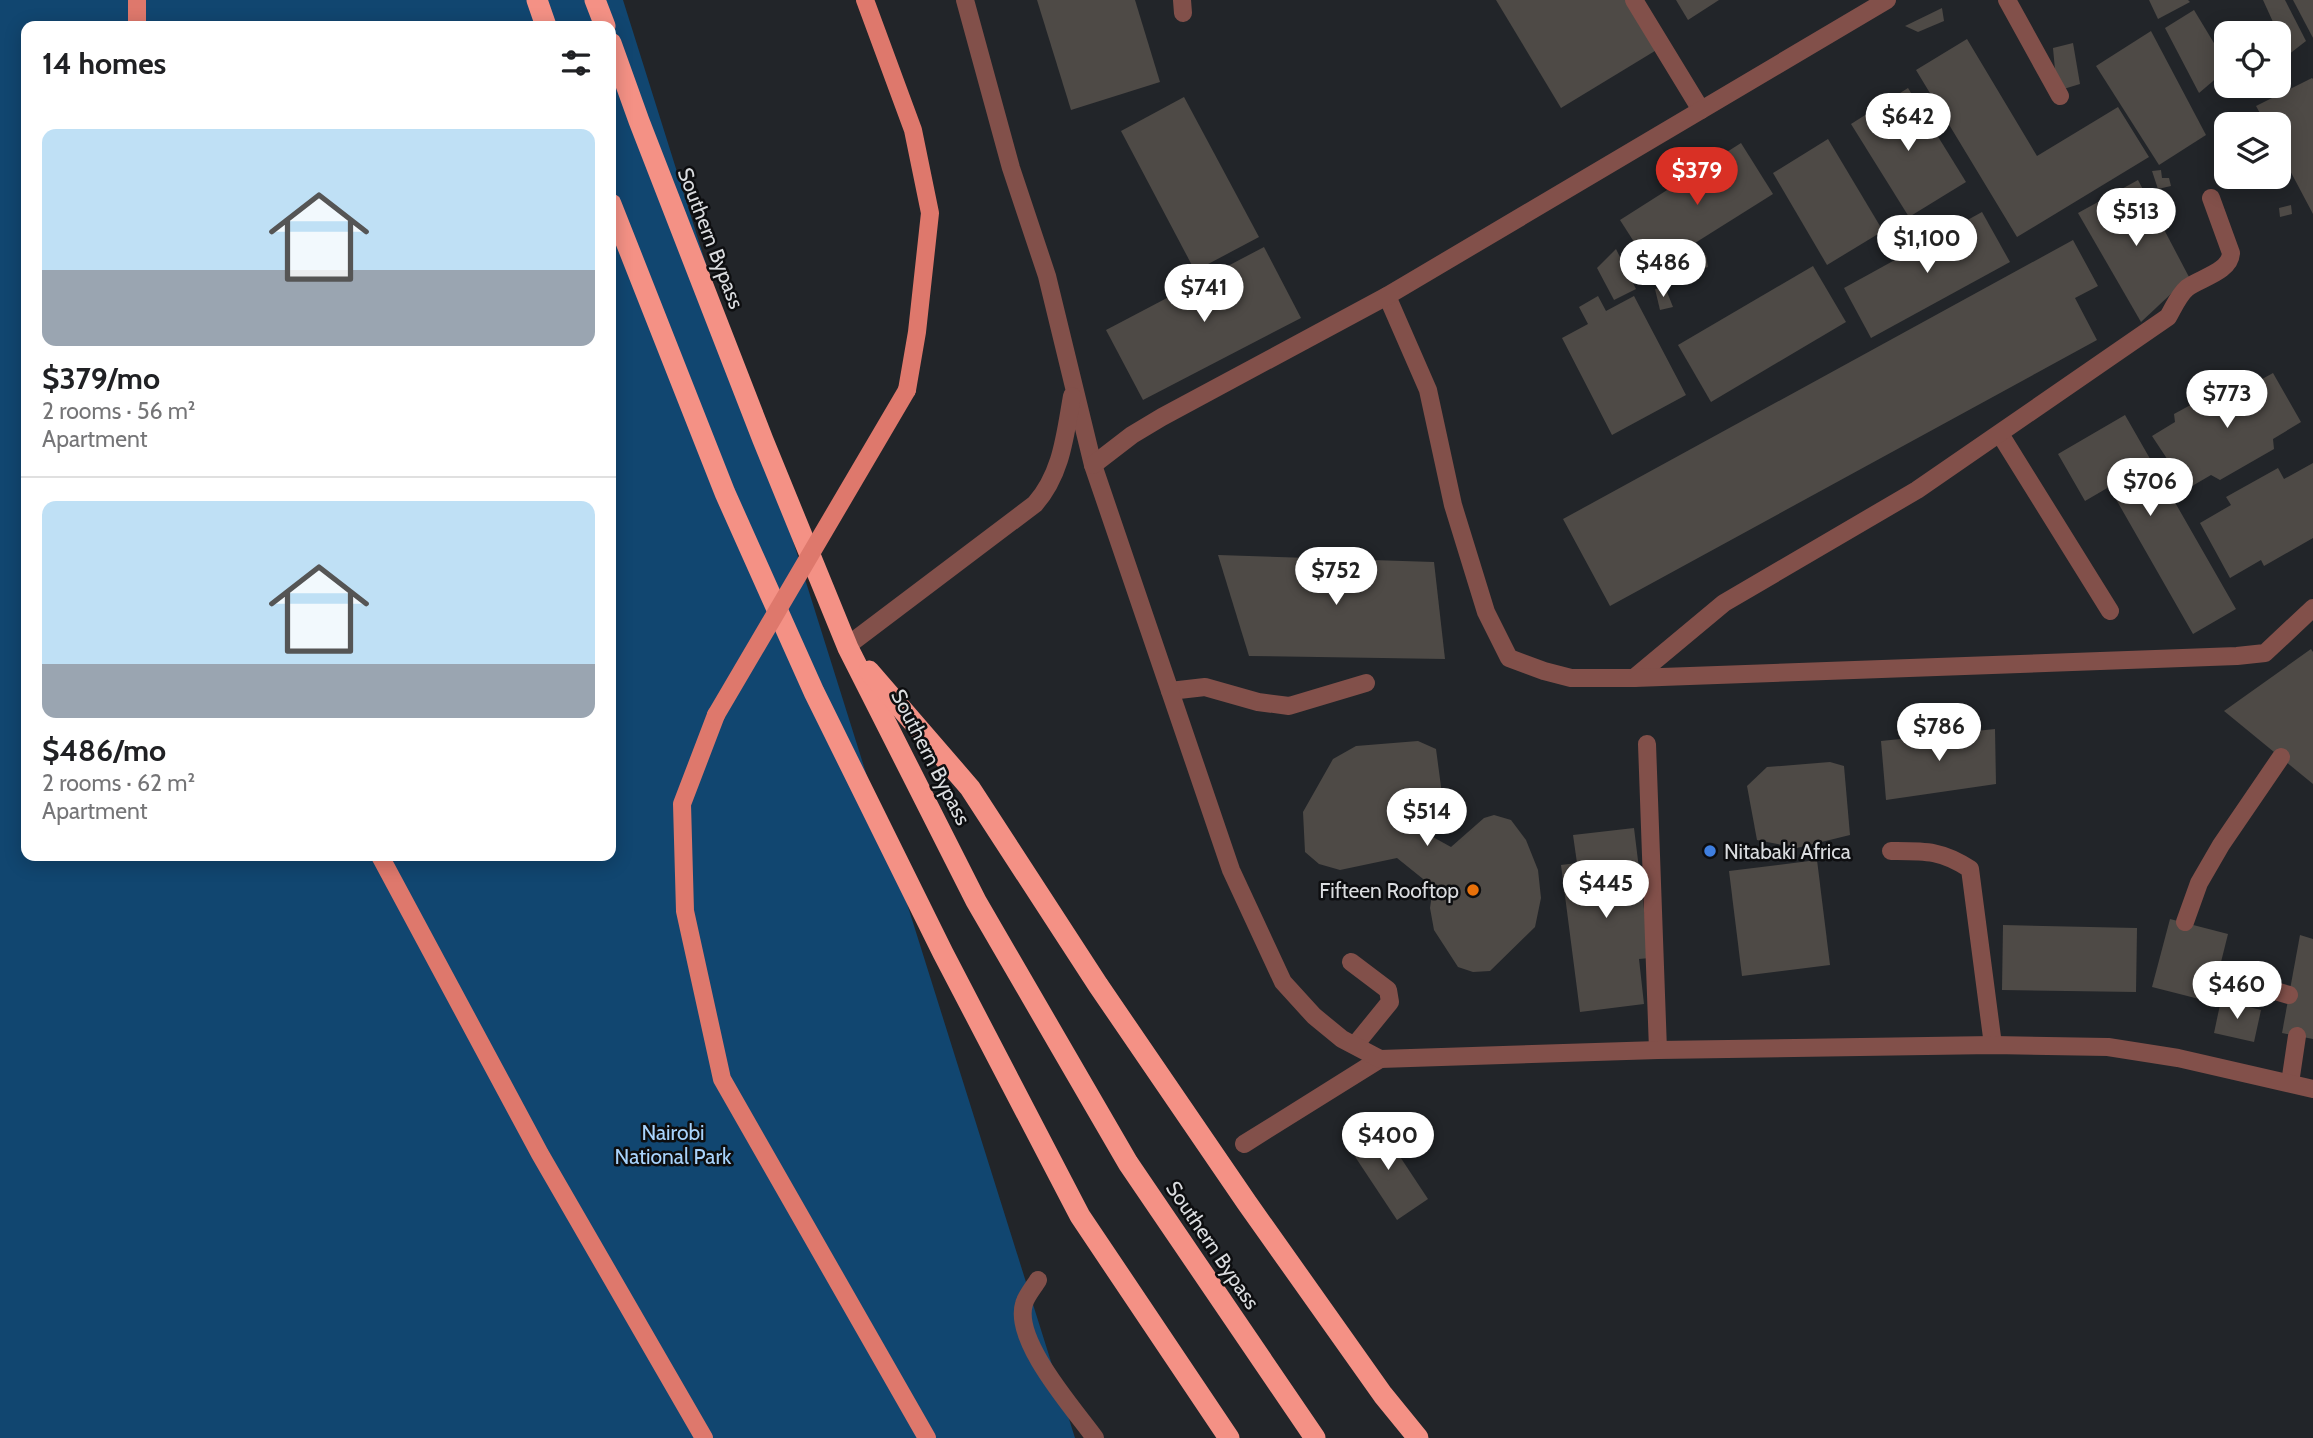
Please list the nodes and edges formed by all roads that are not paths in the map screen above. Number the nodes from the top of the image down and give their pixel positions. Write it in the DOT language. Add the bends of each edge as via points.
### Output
graph roads {
  1 [pos="137,0"];
  2 [pos="537,0"];
  3 [pos="595,0"];
  4 [pos="865,0"];
  5 [pos="965,0"];
  6 [pos="1634,0"];
  7 [pos="1887,0"];
  8 [pos="2007,0"];
  9 [pos="137,21"];
  10 [pos="544,21"];
  11 [pos="603,21"];
  12 [pos="616,57"];
  13 [pos="2060,96"];
  14 [pos="1701,110"];
  15 [pos="2211,198"];
  16 [pos="616,217"];
  17 [pos="1387,296"];
  18 [pos="1073,389"];
  19 [pos="2000,434"];
  20 [pos="1093,464"];
  21 [pos="2313,608"];
  22 [pos="2110,611"];
  23 [pos="847,646"];
  24 [pos="1634,678"];
  25 [pos="1366,683"];
  26 [pos="1170,691"];
  27 [pos="1647,744"];
  28 [pos="2281,757"];
  29 [pos="1891,851"];
  30 [pos="383,861"];
  31 [pos="2185,922"];
  32 [pos="1351,962"];
  33 [pos="2218,974"];
  34 [pos="2290,995"];
  35 [pos="2297,1036"];
  36 [pos="1355,1045"];
  37 [pos="1993,1045"];
  38 [pos="1658,1050"];
  39 [pos="1380,1059"];
  40 [pos="2290,1083"];
  41 [pos="2313,1088"];
  42 [pos="1244,1144"];
  43 [pos="1038,1280"];
  44 [pos="704,1438"];
  45 [pos="927,1438"];
  46 [pos="1095,1438"];
  47 [pos="1228,1438"];
  48 [pos="1315,1438"];
  49 [pos="1418,1438"];
  1 -- 9 [label="main road"];
  2 -- 10 [label="highway"];
  3 -- 11 [label="highway"];
  4 -- 45 [label="main road, bridge" via="913,130 930,213 907,390 716,715 682,803 685,911 722,1079"];
  5 -- 18 [label="street" via="1011,168 1047,276"];
  6 -- 14 [label="street"];
  7 -- 14 [label="street"];
  8 -- 13 [label="street"];
  12 -- 23 [label="highway, Southern Bypass"];
  14 -- 17 [label="street"];
  15 -- 19 [label="street" via="2231,253 2226,266 2188,288 2168,317"];
  16 -- 47 [label="highway" via="725,493 814,692 943,953 1080,1216"];
  17 -- 20 [label="street" via="1162,417"];
  17 -- 24 [label="street" via="1428,390 1453,505 1486,612 1509,658 1571,678"];
  18 -- 20 [label="street"];
  18 -- 23 [label="street" via="1058,470 1046,492"];
  19 -- 22 [label="street"];
  19 -- 24 [label="street" via="1916,490 1724,603"];
  20 -- 26 [label="street"];
  21 -- 24 [label="street" via="2265,653"];
  23 -- 48 [label="highway, Southern Bypass" via="976,901 1128,1163"];
  23 -- 49 [label="highway" via="970,788 1097,985 1247,1203"];
  25 -- 26 [label="street" via="1289,706 1205,687"];
  26 -- 36 [label="street" via="1231,870 1283,982 1314,1016"];
  27 -- 38 [label="street"];
  28 -- 31 [label="street" via="2210,864"];
  29 -- 37 [label="street" via="1927,851 1952,857 1970,869"];
  30 -- 44 [label="main road" via="540,1154"];
  32 -- 36 [label="street" via="1388,990 1390,1002"];
  33 -- 34 [label="street"];
  35 -- 40 [label="street"];
  36 -- 39 [label="street"];
  37 -- 38 [label="street"];
  37 -- 40 [label="street" via="2108,1047"];
  38 -- 39 [label="street"];
  39 -- 42 [label="street"];
  40 -- 41 [label="street"];
  43 -- 46 [label="street" via="1024,1304 1024,1328 1041,1367"];
}
